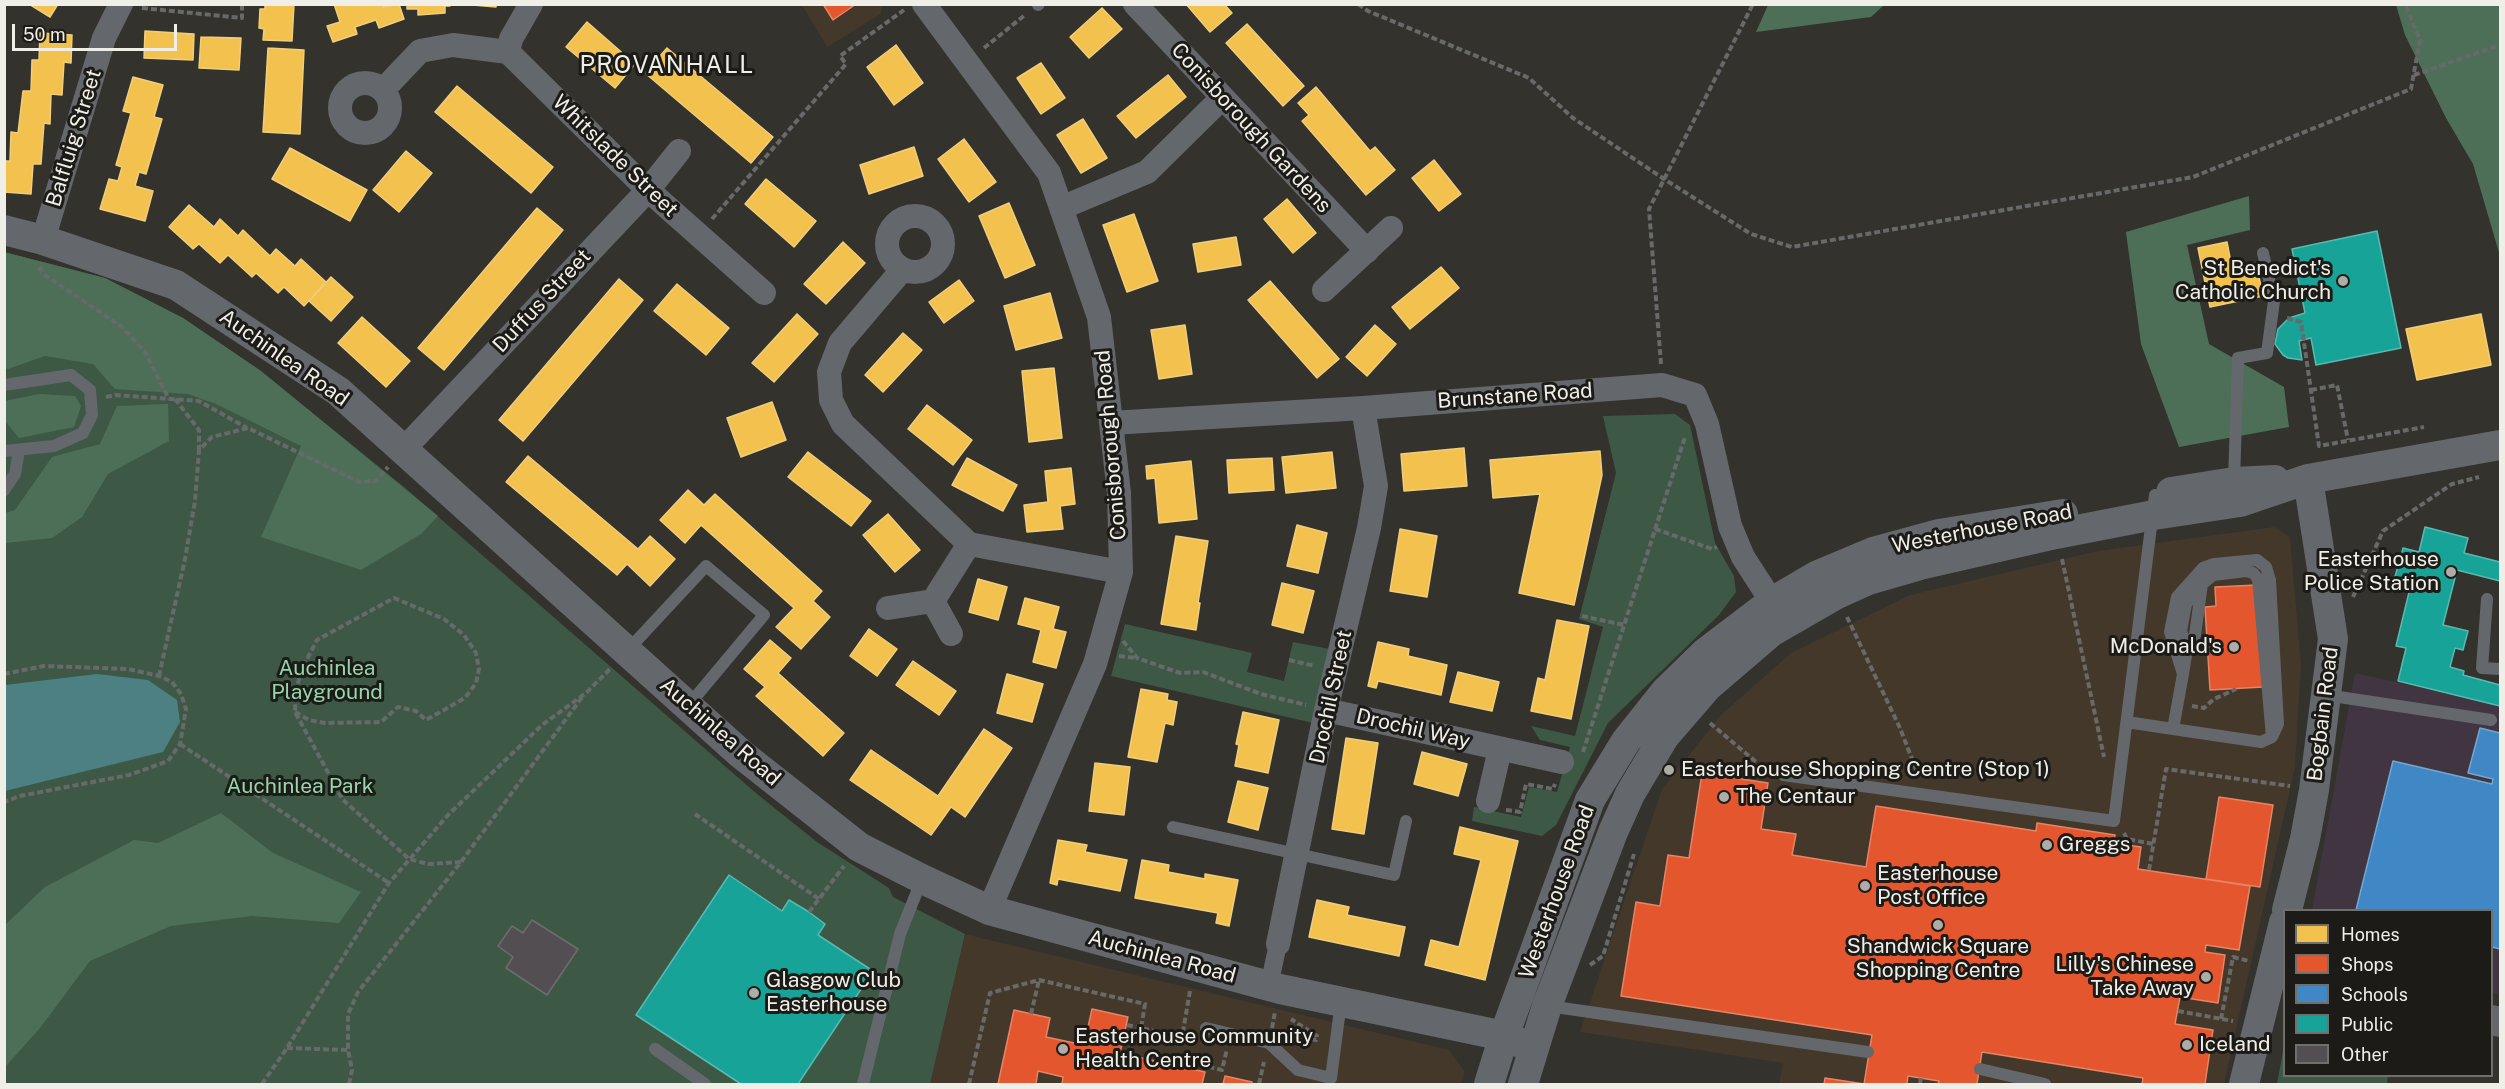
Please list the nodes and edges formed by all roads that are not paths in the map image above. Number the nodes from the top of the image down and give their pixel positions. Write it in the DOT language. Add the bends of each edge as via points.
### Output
graph roads {
  1 [pos="531,4"];
  2 [pos="924,4"];
  3 [pos="1135,4"];
  4 [pos="121,5"];
  5 [pos="508,52"];
  6 [pos="383,90"];
  7 [pos="1222,98"];
  8 [pos="679,151"];
  9 [pos="648,190"];
  10 [pos="1061,208"];
  11 [pos="1391,228"];
  12 [pos="9,231"];
  13 [pos="43,240"];
  14 [pos="1367,251"];
  15 [pos="2263,253"];
  16 [pos="902,270"];
  17 [pos="1324,290"];
  18 [pos="764,293"];
  19 [pos="4,386"];
  20 [pos="1363,408"];
  21 [pos="1112,423"];
  22 [pos="2499,448"];
  23 [pos="19,450"];
  24 [pos="403,450"];
  25 [pos="4,451"];
  26 [pos="2308,479"];
  27 [pos="4,490"];
  28 [pos="2237,492"];
  29 [pos="2154,505"];
  30 [pos="969,544"];
  31 [pos="1120,572"];
  32 [pos="2487,599"];
  33 [pos="933,602"];
  34 [pos="1772,602"];
  35 [pos="888,608"];
  36 [pos="951,634"];
  37 [pos="627,651"];
  38 [pos="2500,669"];
  39 [pos="2183,674"];
  40 [pos="2326,695"];
  41 [pos="688,706"];
  42 [pos="1326,710"];
  43 [pos="2491,720"];
  44 [pos="2127,722"];
  45 [pos="2173,729"];
  46 [pos="2272,737"];
  47 [pos="1500,749"];
  48 [pos="1572,759"];
  49 [pos="1784,775"];
  50 [pos="1488,801"];
  51 [pos="1406,821"];
  52 [pos="1173,827"];
  53 [pos="1298,853"];
  54 [pos="922,879"];
  55 [pos="2287,909"];
  56 [pos="989,910"];
  57 [pos="2283,931"];
  58 [pos="1278,944"];
  59 [pos="2279,969"];
  60 [pos="1341,1002"];
  61 [pos="1533,1002"];
  62 [pos="1279,1003"];
  63 [pos="1206,1028"];
  64 [pos="1504,1036"];
  65 [pos="1533,1048"];
  66 [pos="655,1049"];
  67 [pos="1868,1052"];
  68 [pos="1980,1069"];
  69 [pos="705,1084"];
  70 [pos="863,1084"];
  71 [pos="1489,1084"];
  72 [pos="1523,1084"];
  73 [pos="2045,1084"];
  74 [pos="2244,1084"];
  1 -- 5 [label="street"];
  2 -- 10 [label="street, Conisborough Road" via="1049,173"];
  3 -- 7 [label="street, Conisborough Gardens"];
  4 -- 13 [label="street, Balfluig Street" via="104,38"];
  5 -- 6 [label="street" via="453,45 420,51"];
  5 -- 9 [label="street, Whitslade Street"];
  7 -- 10 [label="street" via="1147,172"];
  7 -- 14 [label="street, Conisborough Gardens"];
  8 -- 9 [label="street, Duffus Street"];
  9 -- 18 [label="street, Whitslade Street"];
  9 -- 24 [label="street, Duffus Street"];
  10 -- 21 [label="street, Conisborough Road" via="1099,317"];
  11 -- 14 [label="street"];
  12 -- 13 [label="street, Auchinlea Road"];
  13 -- 24 [label="street, Auchinlea Road" via="176,285 338,391"];
  14 -- 17 [label="street"];
  15 -- 28 [label="lane" via="2274,301 2267,353 2238,358"];
  16 -- 30 [label="street" via="840,344 829,372 831,400 843,423"];
  19 -- 23 [label="lane" via="71,375 90,390 92,415 83,433 54,446"];
  20 -- 21 [label="street, Brunstane Road"];
  20 -- 34 [label="street, Brunstane Road" via="1662,385 1695,395 1730,526 1743,557"];
  20 -- 42 [label="street, Drochil Street" via="1376,486"];
  21 -- 31 [label="street, Conisborough Road" via="1119,493"];
  22 -- 26 [label="street, Westerhouse Road"];
  23 -- 25 [label="lane"];
  23 -- 27 [label="lane" via="15,474"];
  24 -- 37 [label="street, Auchinlea Road"];
  26 -- 28 [label="street, Westerhouse Road"];
  26 -- 40 [label="street, Bogbain Road" via="2333,639"];
  28 -- 29 [label="street, Westerhouse Road"];
  29 -- 34 [label="street, Westerhouse Road" via="2057,515 1939,534 1872,552 1818,575"];
  29 -- 44 [label="lane"];
  29 -- 61 [label="street, Westerhouse Road" via="2056,534 1868,580 1771,632 1708,686 1664,737 1630,794"];
  30 -- 31 [label="street"];
  30 -- 33 [label="street"];
  31 -- 56 [label="street, Conisborough Road" via="1095,664"];
  32 -- 38 [label="lane" via="2482,668"];
  33 -- 35 [label="street"];
  33 -- 36 [label="street"];
  34 -- 61 [label="street, Westerhouse Road" via="1706,653 1665,692 1626,741 1590,800 1581,820"];
  37 -- 41 [label="street, Auchinlea Road"];
  37 -- 41 [label="lane" via="706,566 764,615"];
  39 -- 45 [label="lane"];
  39 -- 46 [label="lane" via="2187,649 2195,635 2202,584 2212,575 2253,573 2258,579"];
  39 -- 46 [label="lane" via="2170,632 2177,597 2203,568 2257,560 2266,567 2270,580 2278,724"];
  40 -- 43 [label="lane"];
  40 -- 55 [label="street, Bogbain Road" via="2306,839"];
  41 -- 54 [label="street, Auchinlea Road" via="741,754 859,847"];
  42 -- 47 [label="street, Drochil Way"];
  42 -- 53 [label="street, Drochil Street"];
  44 -- 45 [label="lane"];
  44 -- 49 [label="lane" via="2114,821"];
  45 -- 46 [label="lane" via="2261,742"];
  47 -- 48 [label="street, Drochil Way"];
  47 -- 50 [label="street, Drochil Way"];
  51 -- 53 [label="lane" via="1394,875"];
  52 -- 53 [label="lane"];
  53 -- 58 [label="street, Drochil Street"];
  54 -- 56 [label="street, Auchinlea Road"];
  54 -- 70 [label="lane" via="900,934"];
  56 -- 62 [label="street, Auchinlea Road"];
  57 -- 59 [label="street"];
  58 -- 62 [label="street, Drochil Street"];
  59 -- 74 [label="street"];
  60 -- 62 [label="street, Auchinlea Road"];
  60 -- 63 [label="lane" via="1330,1078 1298,1070 1269,1043"];
  60 -- 64 [label="street, Auchinlea Road"];
  61 -- 64 [label="street, Westerhouse Road"];
  61 -- 65 [label="street, Westerhouse Road"];
  61 -- 67 [label="lane"];
  64 -- 65 [label="street, Auchinlea Road"];
  64 -- 71 [label="street, Westerhouse Road"];
  65 -- 72 [label="street, Westerhouse Road"];
  66 -- 69 [label="lane"];
  68 -- 73 [label="lane"];
}
